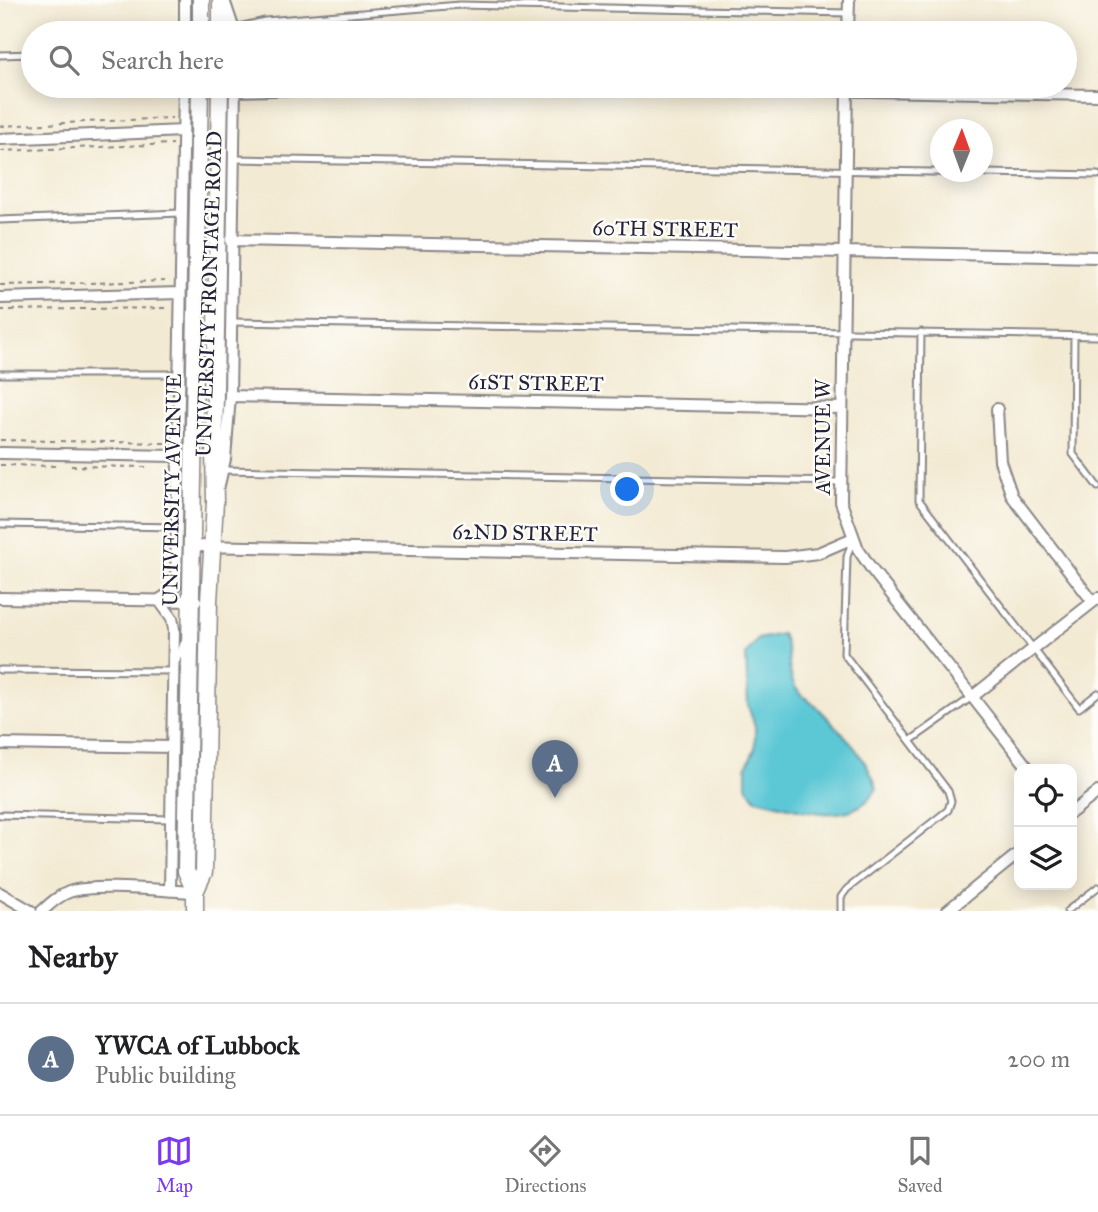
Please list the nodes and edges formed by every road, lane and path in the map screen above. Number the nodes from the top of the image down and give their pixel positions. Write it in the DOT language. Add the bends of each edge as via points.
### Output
graph roads {
  1 [pos="186,0"];
  2 [pos="223,0"];
  3 [pos="849,0"];
  4 [pos="848,13"];
  5 [pos="186,21"];
  6 [pos="228,21"];
  7 [pos="265,21"];
  8 [pos="848,21"];
  9 [pos="21,54"];
  10 [pos="0,55"];
  11 [pos="1077,94"];
  12 [pos="1098,95"];
  13 [pos="184,98"];
  14 [pos="200,98"];
  15 [pos="230,98"];
  16 [pos="230,98"];
  17 [pos="847,98"];
  18 [pos="172,118"];
  19 [pos="0,126"];
  20 [pos="183,131"];
  21 [pos="0,139"];
  22 [pos="173,144"];
  23 [pos="0,151"];
  24 [pos="233,159"];
  25 [pos="845,171"];
  26 [pos="1098,175"];
  27 [pos="181,212"];
  28 [pos="0,220"];
  29 [pos="231,240"];
  30 [pos="844,252"];
  31 [pos="1098,257"];
  32 [pos="170,281"];
  33 [pos="0,285"];
  34 [pos="180,293"];
  35 [pos="0,298"];
  36 [pos="175,308"];
  37 [pos="0,310"];
  38 [pos="230,322"];
  39 [pos="842,330"];
  40 [pos="921,332"];
  41 [pos="1074,335"];
  42 [pos="1098,336"];
  43 [pos="0,374"];
  44 [pos="179,374"];
  45 [pos="230,396"];
  46 [pos="841,408"];
  47 [pos="997,409"];
  48 [pos="0,440"];
  49 [pos="166,443"];
  50 [pos="0,453"];
  51 [pos="178,456"];
  52 [pos="0,465"];
  53 [pos="148,467"];
  54 [pos="222,470"];
  55 [pos="841,482"];
  56 [pos="1098,487"];
  57 [pos="215,502"];
  58 [pos="0,524"];
  59 [pos="177,527"];
  60 [pos="853,538"];
  61 [pos="191,546"];
  62 [pos="212,546"];
  63 [pos="0,598"];
  64 [pos="159,600"];
  65 [pos="1096,600"];
  66 [pos="191,601"];
  67 [pos="209,601"];
  68 [pos="190,625"];
  69 [pos="1034,648"];
  70 [pos="0,670"];
  71 [pos="173,672"];
  72 [pos="1098,693"];
  73 [pos="972,697"];
  74 [pos="910,741"];
  75 [pos="0,744"];
  76 [pos="172,747"];
  77 [pos="1025,764"];
  78 [pos="1098,792"];
  79 [pos="1077,808"];
  80 [pos="0,815"];
  81 [pos="171,819"];
  82 [pos="1014,857"];
  83 [pos="1098,887"];
  84 [pos="170,891"];
  85 [pos="195,892"];
  86 [pos="0,893"];
  87 [pos="31,911"];
  88 [pos="42,911"];
  89 [pos="195,911"];
  90 [pos="841,911"];
  91 [pos="947,911"];
  92 [pos="1067,911"];
  1 -- 5 [label="street"];
  2 -- 6 [label="main road"];
  3 -- 4 [label="street"];
  4 -- 7 [label="lane" via="460,5"];
  4 -- 8 [label="street"];
  9 -- 10 [label="lane"];
  11 -- 12 [label="street"];
  13 -- 20 [label="street, UNIVERSITY FRONTAGE ROAD"];
  14 -- 61 [label="main road, UNIVERSITY AVENUE"];
  15 -- 24 [label="street, UNIVERSITY FRONTAGE ROAD"];
  16 -- 57 [label="main road, UNIVERSITY AVENUE"];
  17 -- 25 [label="street, AVENUE W"];
  18 -- 19 [label="path"];
  20 -- 21 [label="street"];
  20 -- 27 [label="street, UNIVERSITY FRONTAGE ROAD"];
  22 -- 23 [label="path"];
  24 -- 25 [label="lane"];
  24 -- 29 [label="street, UNIVERSITY FRONTAGE ROAD"];
  25 -- 26 [label="lane"];
  25 -- 30 [label="street, AVENUE W"];
  27 -- 28 [label="lane"];
  27 -- 34 [label="street, UNIVERSITY FRONTAGE ROAD"];
  29 -- 30 [label="street, 60TH STREET"];
  29 -- 38 [label="street, UNIVERSITY FRONTAGE ROAD"];
  30 -- 31 [label="street, 60TH STREET"];
  30 -- 39 [label="street, AVENUE W"];
  32 -- 33 [label="path"];
  34 -- 35 [label="street"];
  34 -- 44 [label="street, UNIVERSITY FRONTAGE ROAD"];
  36 -- 37 [label="path"];
  38 -- 39 [label="lane"];
  38 -- 45 [label="street, UNIVERSITY FRONTAGE ROAD"];
  39 -- 40 [label="lane"];
  39 -- 46 [label="street, AVENUE W"];
  40 -- 41 [label="lane"];
  40 -- 69 [label="lane" via="919,500"];
  41 -- 42 [label="lane"];
  41 -- 56 [label="lane" via="1073,454"];
  43 -- 44 [label="lane"];
  44 -- 51 [label="street, UNIVERSITY FRONTAGE ROAD"];
  45 -- 46 [label="street, 61ST STREET"];
  45 -- 54 [label="street, UNIVERSITY FRONTAGE ROAD"];
  46 -- 55 [label="street, AVENUE W"];
  47 -- 65 [label="street" via="1000,461 1012,496"];
  48 -- 49 [label="path"];
  50 -- 51 [label="street"];
  51 -- 59 [label="street, UNIVERSITY FRONTAGE ROAD"];
  52 -- 53 [label="path"];
  54 -- 55 [label="lane"];
  54 -- 57 [label="street, UNIVERSITY FRONTAGE ROAD"];
  55 -- 60 [label="street, AVENUE W" via="841,502"];
  57 -- 62 [label="main road, UNIVERSITY AVENUE"];
  58 -- 59 [label="lane"];
  59 -- 64 [label="street, UNIVERSITY FRONTAGE ROAD" via="176,584"];
  60 -- 62 [label="street, 62ND STREET" via="809,555 785,557"];
  60 -- 73 [label="street, AVENUE W" via="873,572"];
  60 -- 74 [label="lane" via="847,557 844,654"];
  61 -- 62 [label="street, 62ND STREET"];
  61 -- 66 [label="main road, UNIVERSITY AVENUE"];
  62 -- 67 [label="main road, UNIVERSITY AVENUE"];
  63 -- 64 [label="street"];
  64 -- 66 [label="street"];
  64 -- 71 [label="street" via="172,618"];
  65 -- 69 [label="street"];
  66 -- 67 [label="street"];
  66 -- 68 [label="main road, UNIVERSITY AVENUE"];
  67 -- 85 [label="main road, UNIVERSITY AVENUE" via="204,872"];
  68 -- 71 [label="lane"];
  68 -- 85 [label="main road, UNIVERSITY AVENUE" via="186,871"];
  69 -- 72 [label="lane" via="1079,708"];
  69 -- 73 [label="street"];
  70 -- 71 [label="lane"];
  71 -- 76 [label="street"];
  73 -- 74 [label="lane"];
  73 -- 77 [label="street, AVENUE W"];
  74 -- 90 [label="lane" via="948,791 950,808 847,889 841,897"];
  75 -- 76 [label="street"];
  76 -- 81 [label="street"];
  78 -- 79 [label="street"];
  80 -- 81 [label="lane"];
  81 -- 84 [label="street"];
  82 -- 91 [label="street"];
  83 -- 92 [label="lane"];
  84 -- 85 [label="street"];
  84 -- 88 [label="street" via="71,891"];
  85 -- 89 [label="main road, UNIVERSITY AVENUE"];
  86 -- 87 [label="street"];
}
